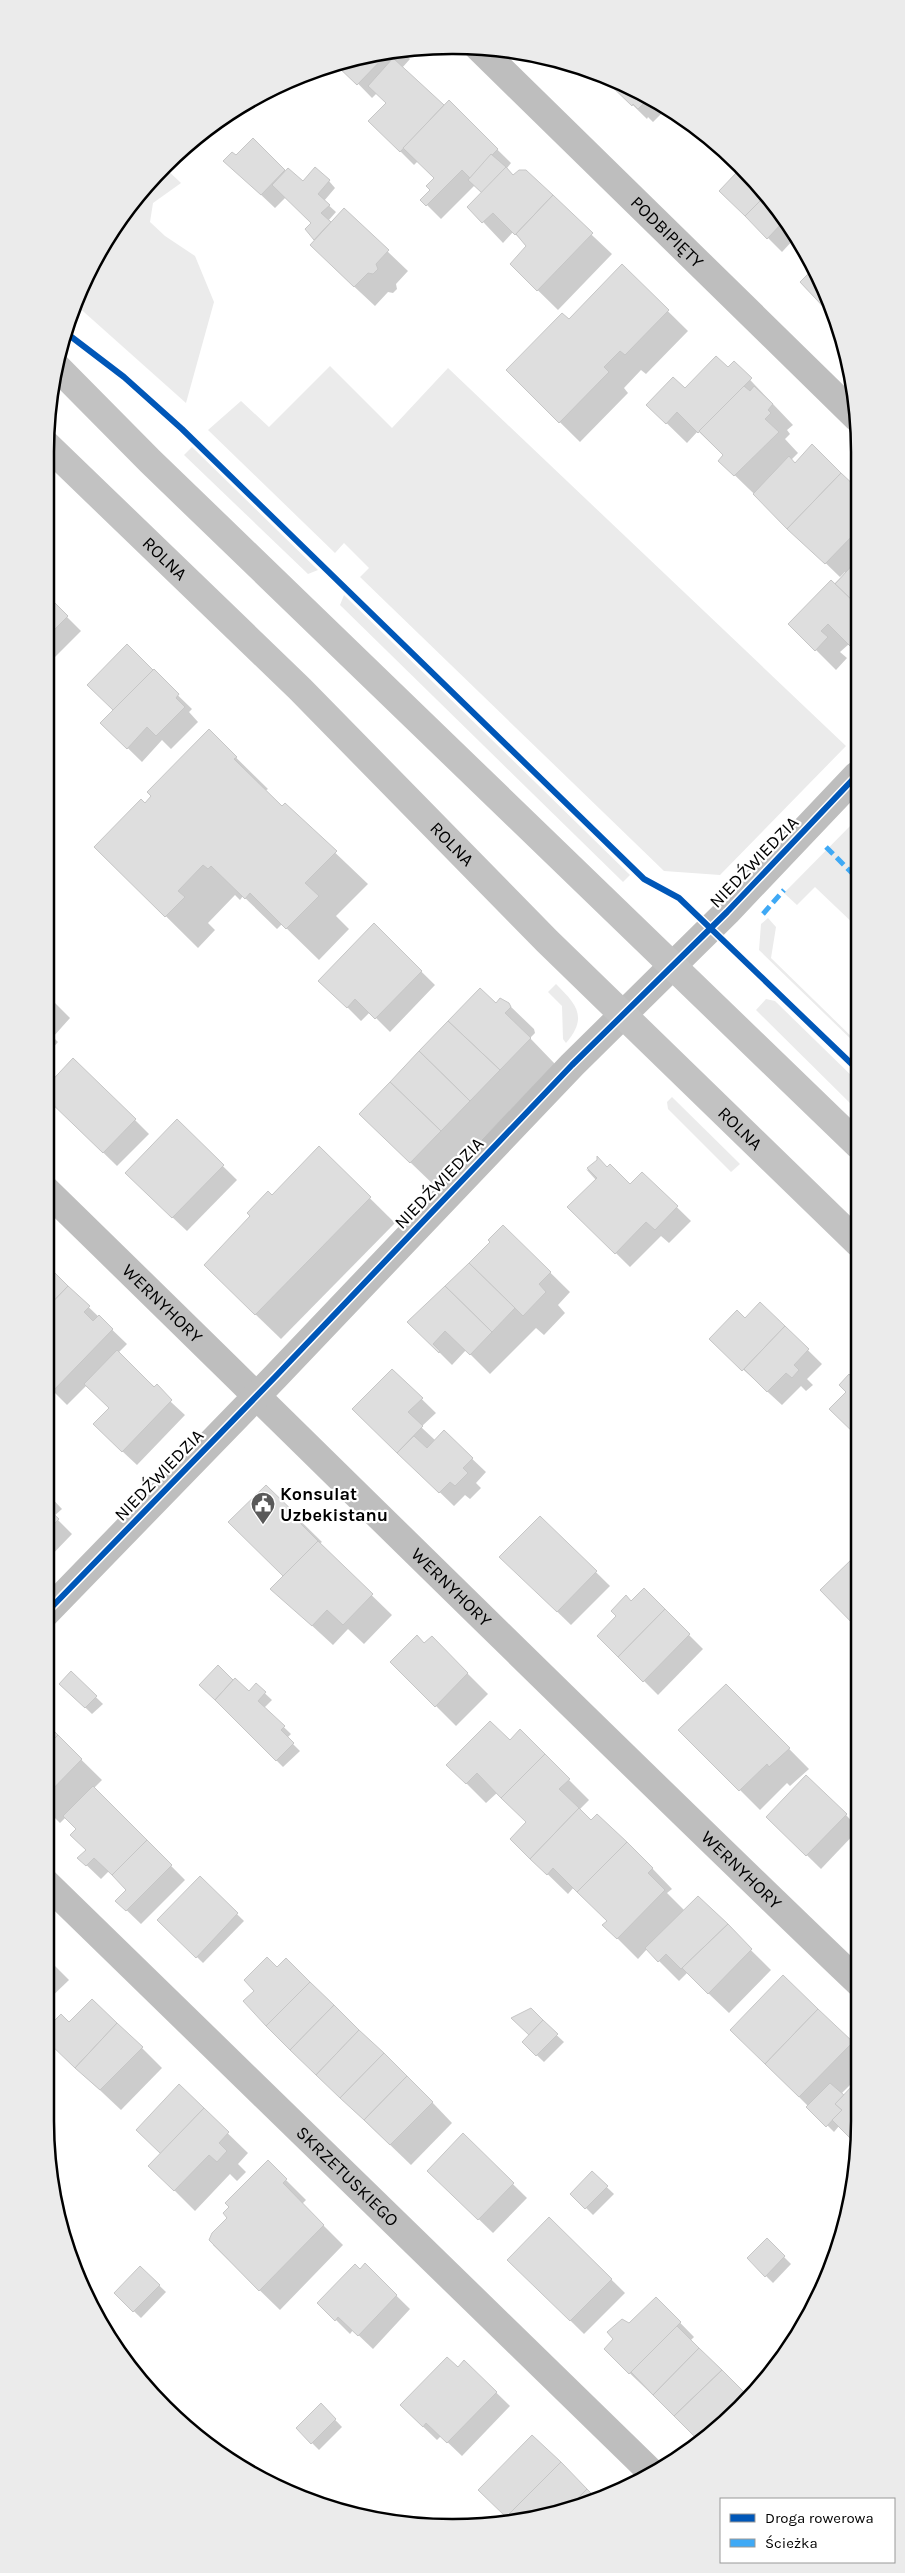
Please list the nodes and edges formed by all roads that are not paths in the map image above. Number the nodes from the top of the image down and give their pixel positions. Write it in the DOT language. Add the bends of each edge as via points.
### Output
graph roads {
  1 [pos="487,56"];
  2 [pos="62,372"];
  3 [pos="849,411"];
  4 [pos="54,452"];
  5 [pos="851,781"];
  6 [pos="673,966"];
  7 [pos="622,1014"];
  8 [pos="851,1138"];
  9 [pos="54,1199"];
  10 [pos="851,1236"];
  11 [pos="258,1395"];
  12 [pos="54,1605"];
  13 [pos="54,1891"];
  14 [pos="851,1975"];
  15 [pos="647,2468"];
  1 -- 3 [label="street, PODBIPIĘTY"];
  2 -- 6 [label="street"];
  4 -- 7 [label="street, ROLNA" via="300,689"];
  5 -- 6 [label="street, NIEDŹWIEDZIA"];
  6 -- 7 [label="street, NIEDŹWIEDZIA"];
  6 -- 8 [label="street"];
  7 -- 10 [label="street, ROLNA"];
  7 -- 11 [label="street, NIEDŹWIEDZIA"];
  9 -- 11 [label="street, WERNYHORY"];
  11 -- 12 [label="street, NIEDŹWIEDZIA"];
  11 -- 14 [label="street, WERNYHORY"];
  13 -- 15 [label="street, SKRZETUSKIEGO"];
}
